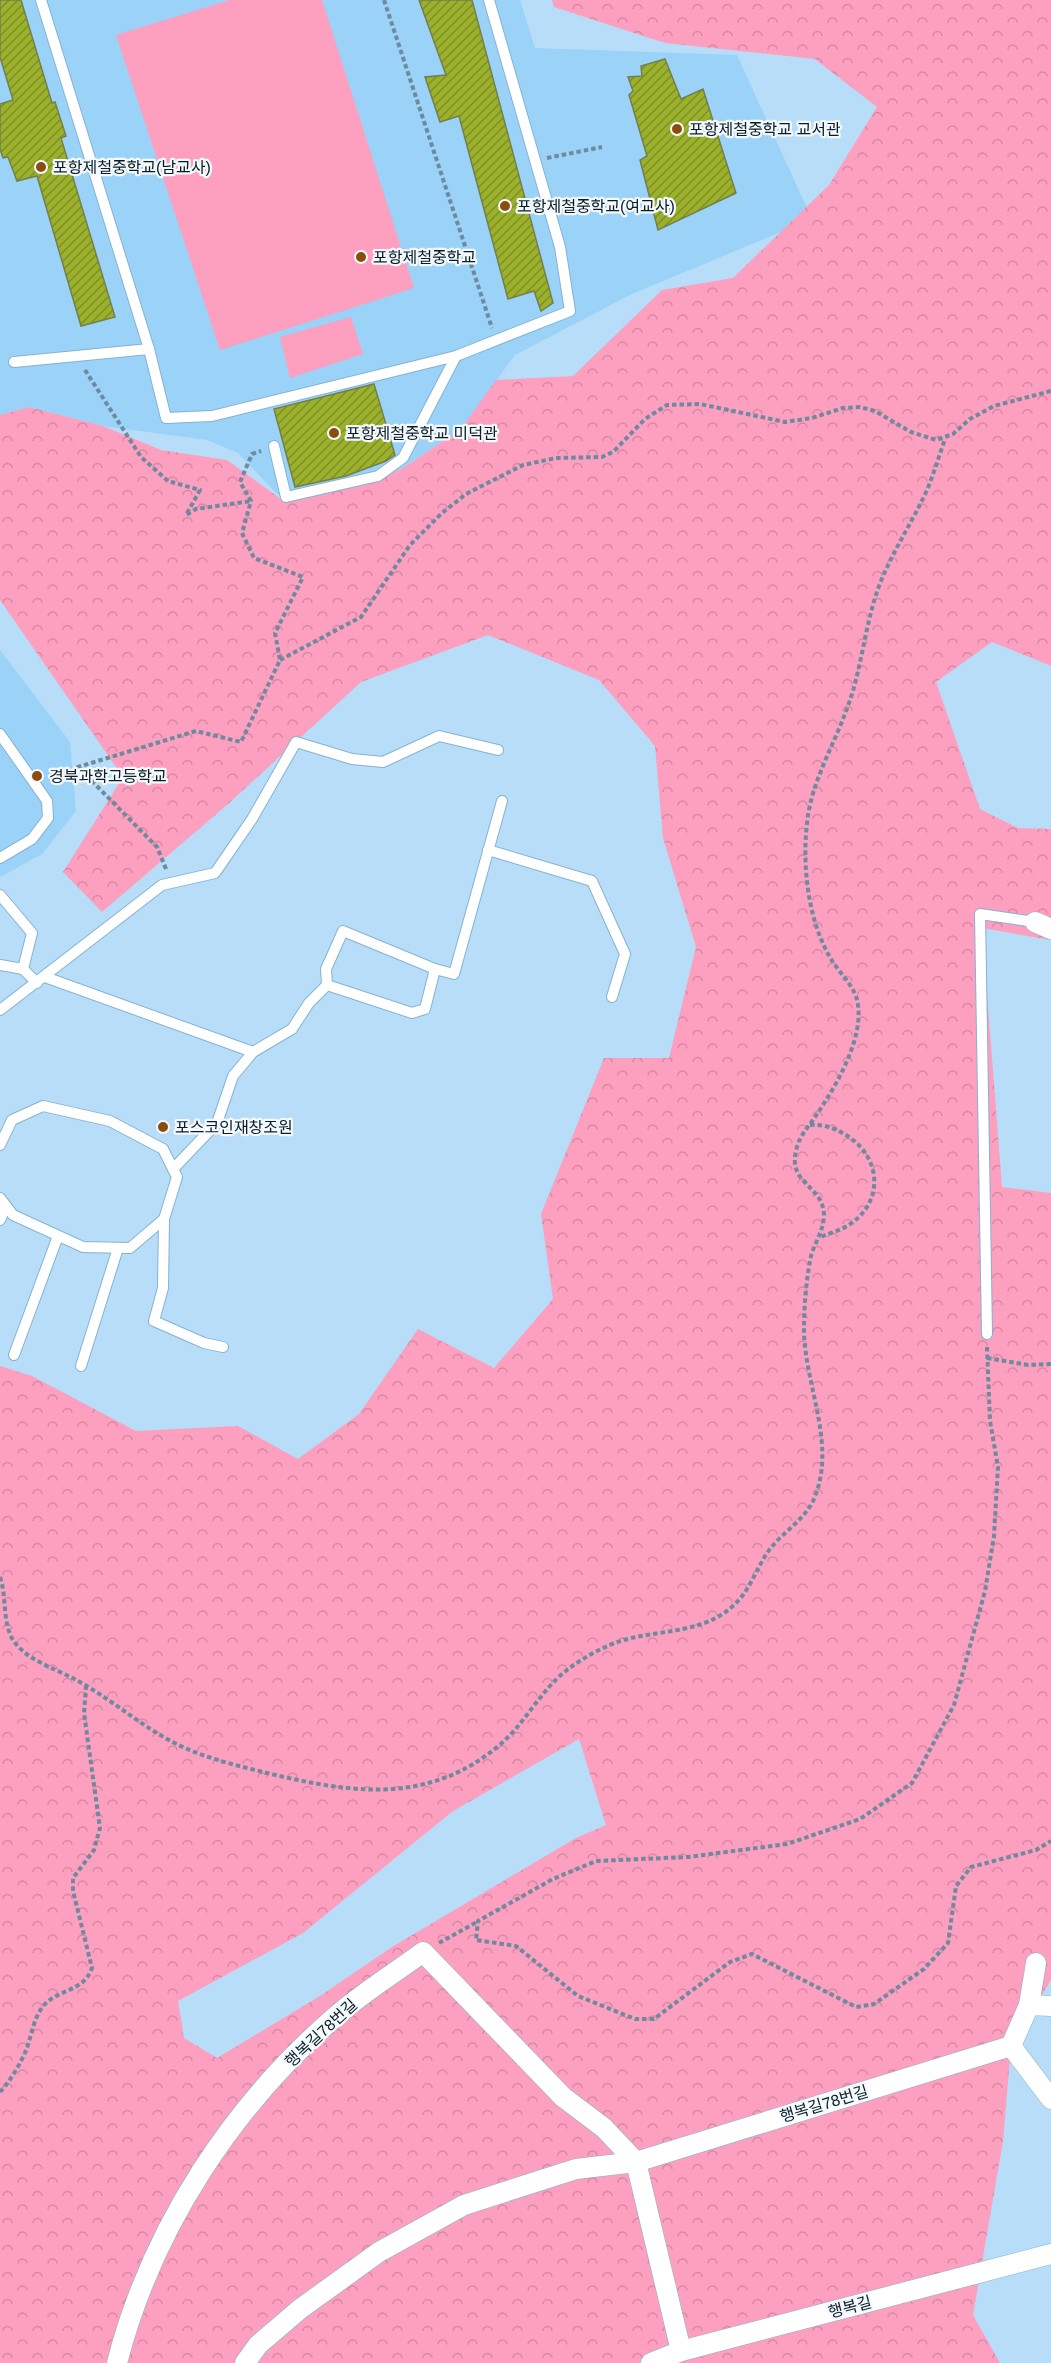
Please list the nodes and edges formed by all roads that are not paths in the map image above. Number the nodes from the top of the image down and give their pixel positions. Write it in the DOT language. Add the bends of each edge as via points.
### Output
graph roads {
  1 [pos="41,0"];
  2 [pos="489,0"];
  3 [pos="149,349"];
  4 [pos="456,356"];
  5 [pos="14,362"];
  6 [pos="274,446"];
  7 [pos="0,734"];
  8 [pos="498,750"];
  9 [pos="502,801"];
  10 [pos="488,850"];
  11 [pos="0,858"];
  12 [pos="0,895"];
  13 [pos="1043,926"];
  14 [pos="0,965"];
  15 [pos="23,969"];
  16 [pos="435,969"];
  17 [pos="41,980"];
  18 [pos="327,985"];
  19 [pos="612,996"];
  20 [pos="0,1010"];
  21 [pos="253,1052"];
  22 [pos="12,1120"];
  23 [pos="0,1125"];
  24 [pos="0,1145"];
  25 [pos="173,1169"];
  26 [pos="3,1202"];
  27 [pos="164,1219"];
  28 [pos="0,1220"];
  29 [pos="58,1236"];
  30 [pos="118,1248"];
  31 [pos="987,1334"];
  32 [pos="223,1347"];
  33 [pos="14,1355"];
  34 [pos="81,1366"];
  35 [pos="1036,1963"];
  36 [pos="1029,2005"];
  37 [pos="1051,2006"];
  38 [pos="1011,2046"];
  39 [pos="1051,2099"];
  40 [pos="636,2162"];
  41 [pos="1051,2253"];
  42 [pos="681,2357"];
  43 [pos="117,2363"];
  44 [pos="245,2363"];
  45 [pos="651,2363"];
  1 -- 3 [label="lane"];
  2 -- 4 [label="lane" via="560,247 570,311"];
  3 -- 4 [label="lane" via="166,418 212,416"];
  3 -- 5 [label="lane"];
  4 -- 6 [label="lane" via="403,458 378,476 286,497"];
  7 -- 11 [label="lane" via="46,801 48,818 32,839"];
  8 -- 17 [label="lane" via="439,736 383,762 352,759 296,742 252,819 215,873 162,885"];
  9 -- 10 [label="lane"];
  10 -- 16 [label="lane" via="454,974"];
  10 -- 19 [label="lane" via="592,881 625,954"];
  12 -- 15 [label="lane" via="32,933"];
  13 -- 31 [label="lane" via="980,914"];
  14 -- 15 [label="lane"];
  15 -- 17 [label="lane"];
  16 -- 18 [label="lane" via="425,1008 412,1013"];
  16 -- 18 [label="lane" via="343,932 326,969"];
  17 -- 20 [label="lane"];
  17 -- 21 [label="lane"];
  18 -- 21 [label="lane" via="292,1029"];
  21 -- 25 [label="lane" via="233,1076 218,1123"];
  22 -- 23 [label="lane"];
  22 -- 24 [label="lane"];
  22 -- 25 [label="lane" via="43,1106 110,1121 163,1149"];
  25 -- 27 [label="lane" via="177,1177"];
  26 -- 28 [label="lane"];
  26 -- 29 [label="lane" via="14,1215"];
  27 -- 30 [label="lane" via="130,1248"];
  27 -- 32 [label="lane" via="163,1288 154,1321"];
  29 -- 30 [label="lane" via="83,1247"];
  29 -- 33 [label="lane"];
  30 -- 34 [label="lane"];
  35 -- 36 [label="street"];
  36 -- 37 [label="street"];
  36 -- 38 [label="street"];
  38 -- 39 [label="street"];
  38 -- 40 [label="street, 행복길78번길"];
  40 -- 42 [label="street"];
  40 -- 43 [label="street, 행복길78번길" via="604,2127 563,2097 423,1952 342,2011 284,2067 232,2126 169,2223 129,2317"];
  40 -- 44 [label="street, 행복길78번길" via="576,2169 464,2205 379,2252 300,2308 258,2345"];
  41 -- 42 [label="street, 행복길"];
  42 -- 45 [label="street, 행복길"];
}
